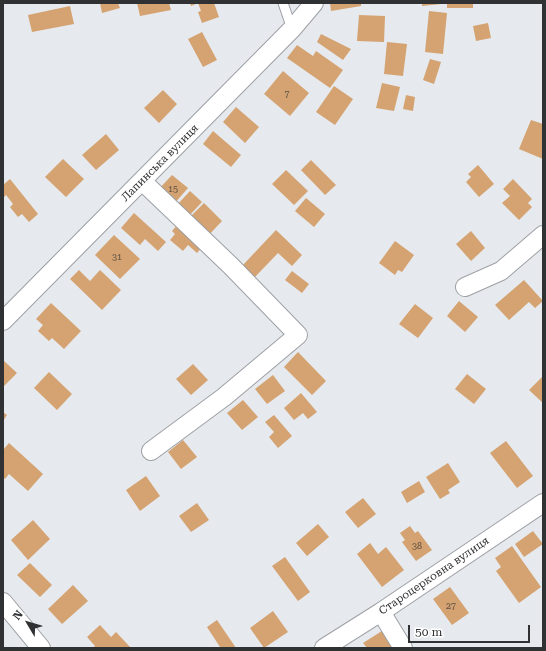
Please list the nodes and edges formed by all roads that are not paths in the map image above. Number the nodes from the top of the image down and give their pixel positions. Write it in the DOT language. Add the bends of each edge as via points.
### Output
graph roads {
  1 [pos="283,3"];
  2 [pos="314,3"];
  3 [pos="292,29"];
  4 [pos="142,181"];
  5 [pos="543,235"];
  6 [pos="465,287"];
  7 [pos="3,321"];
  8 [pos="151,451"];
  9 [pos="543,503"];
  10 [pos="3,602"];
  11 [pos="381,612"];
  12 [pos="41,648"];
  13 [pos="324,648"];
  14 [pos="403,648"];
  1 -- 3 [label="lane"];
  2 -- 3 [label="street, Лапинська вулиця"];
  3 -- 4 [label="street, Лапинська вулиця"];
  4 -- 7 [label="street, Лапинська вулиця"];
  4 -- 8 [label="street" via="231,266 298,335 224,397"];
  5 -- 6 [label="street" via="501,271"];
  9 -- 11 [label="street, Староцерковна вулиця"];
  10 -- 12 [label="street"];
  11 -- 13 [label="street, Староцерковна вулиця"];
  11 -- 14 [label="street"];
}
